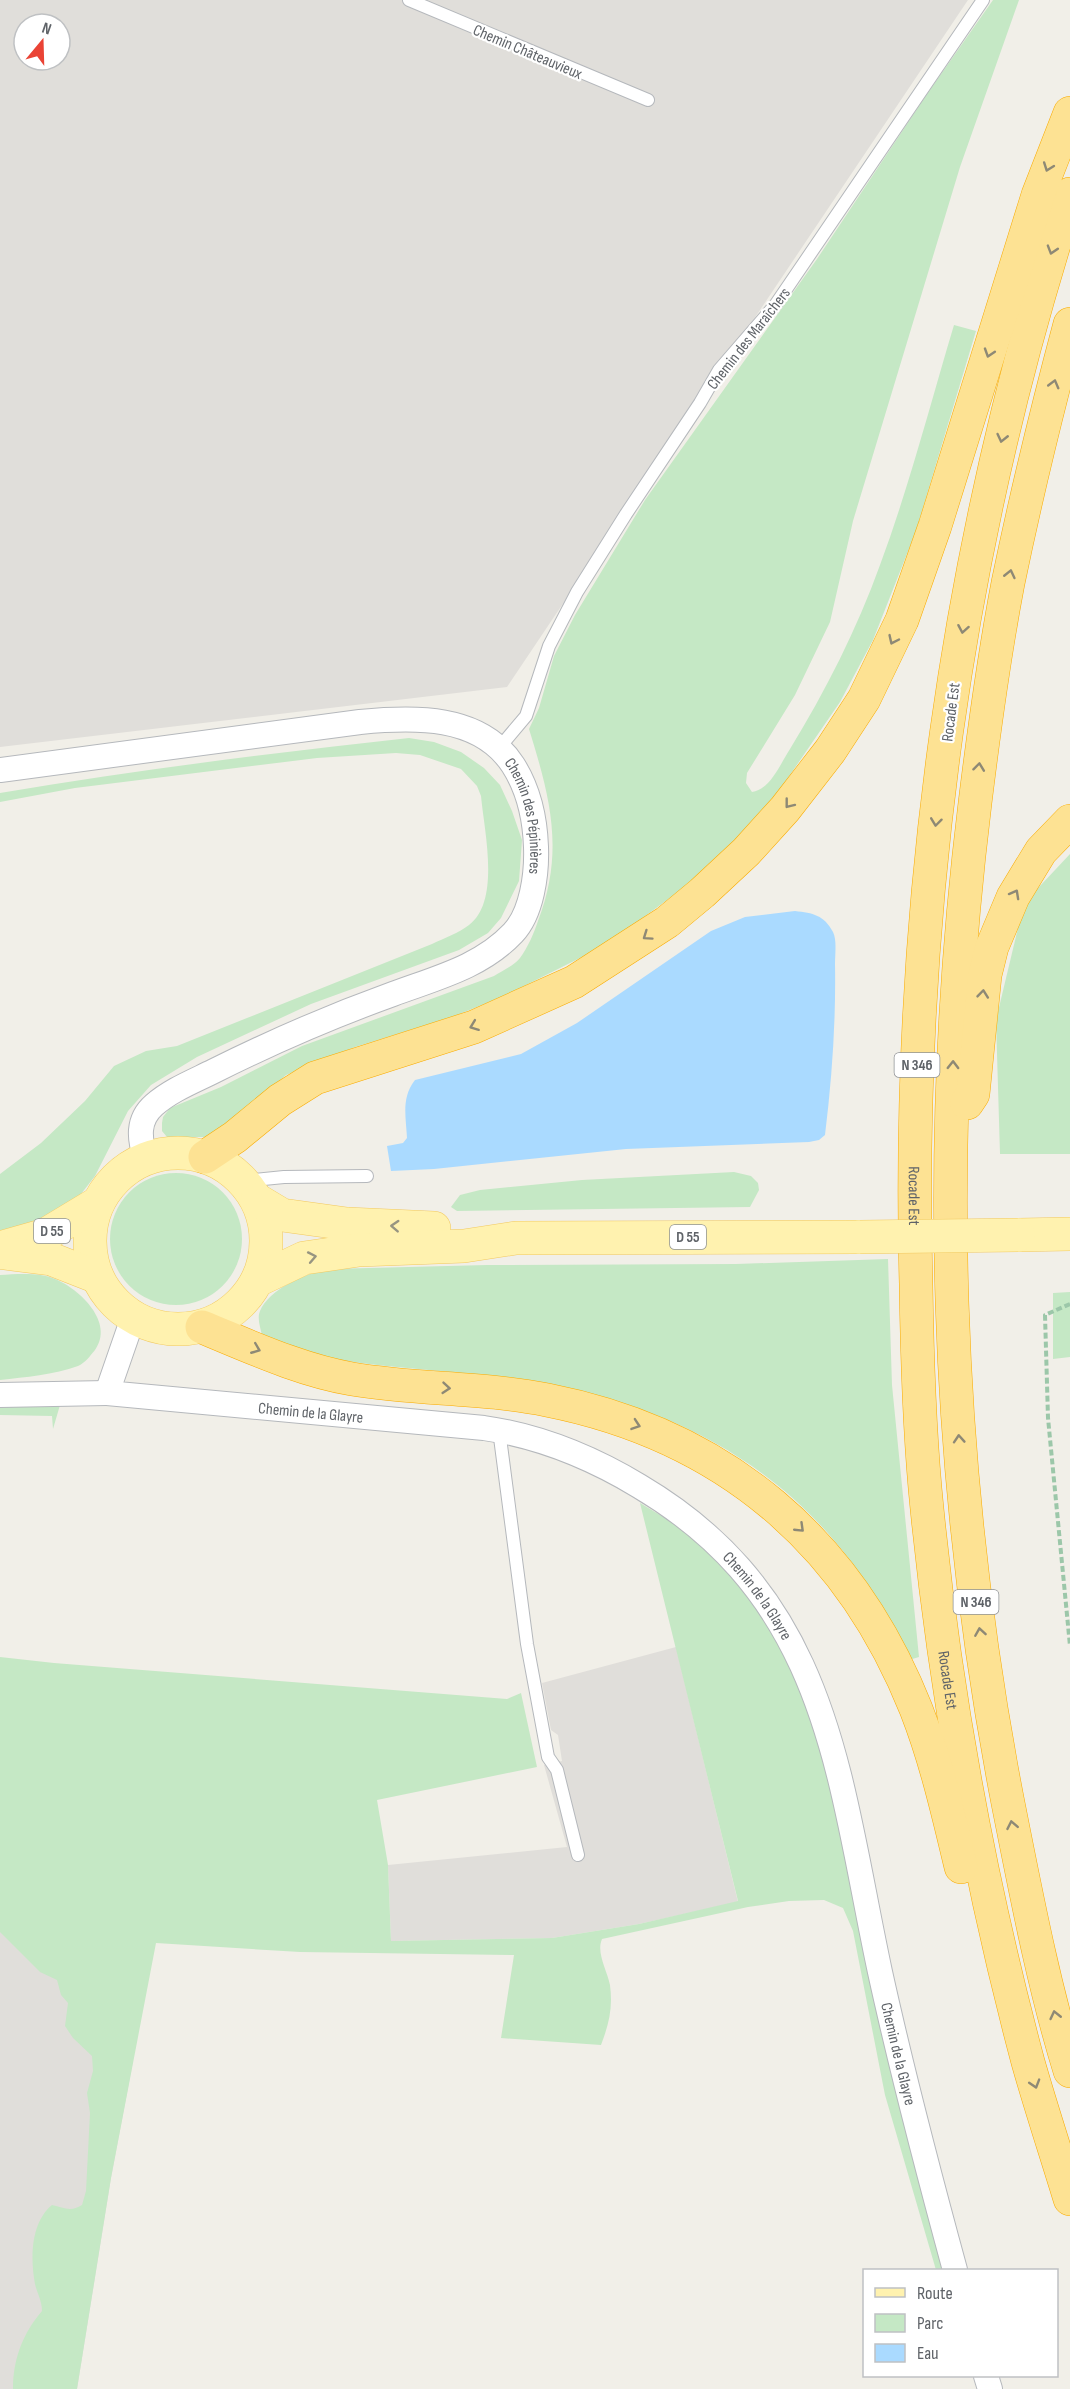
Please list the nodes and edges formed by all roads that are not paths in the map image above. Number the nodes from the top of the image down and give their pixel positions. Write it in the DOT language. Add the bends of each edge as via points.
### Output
graph roads {
  1 [pos="409,0"];
  2 [pos="982,0"];
  3 [pos="648,100"];
  4 [pos="1070,113"];
  5 [pos="1070,194"];
  6 [pos="1070,324"];
  7 [pos="499,748"];
  8 [pos="0,770"];
  9 [pos="1070,821"];
  10 [pos="951,1124"];
  11 [pos="205,1157"];
  12 [pos="146,1159"];
  13 [pos="367,1176"];
  14 [pos="250,1191"];
  15 [pos="98,1203"];
  16 [pos="1070,1234"];
  17 [pos="516,1238"];
  18 [pos="0,1248"];
  19 [pos="0,1253"];
  20 [pos="97,1277"];
  21 [pos="258,1280"];
  22 [pos="133,1318"];
  23 [pos="202,1327"];
  24 [pos="106,1393"];
  25 [pos="0,1395"];
  26 [pos="499,1430"];
  27 [pos="578,1856"];
  28 [pos="1000,1946"];
  29 [pos="1070,2072"];
  30 [pos="1070,2199"];
  31 [pos="954,2269"];
  1 -- 3 [label="lane, Chemin Châteauvieux"];
  2 -- 7 [label="lane, Chemin des Maraîchers" via="776,304 719,370 626,514 577,592 549,646 526,716"];
  4 -- 11 [label="highway, one-way" via="1038,195 902,620 864,699 785,809 746,852 667,922 574,982 474,1027 315,1078"];
  5 -- 28 [label="highway, Rocade Est / N 346, one-way" via="1013,391 957,662 929,885 918,1034 913,1185 925,1487 961,1753"];
  10 -- 6 [label="highway, N 346, one-way" via="963,896 983,733 1008,586 1046,412"];
  7 -- 8 [label="street, Chemin des Pépinières" via="459,727 404,718"];
  7 -- 12 [label="street, Chemin des Pépinières" via="522,778 535,826 536,881 515,931 470,966 330,1017 178,1089 154,1105 140,1130"];
  10 -- 9 [label="highway, one-way" via="973,1094 985,975 992,947 1013,897 1041,852"];
  29 -- 10 [label="highway, N 346, one-way" via="1022,1876 976,1607 956,1386 951,1285"];
  11 -- 12 [label="main road" via="166,1153"];
  11 -- 14 [label="main road" via="226,1166"];
  12 -- 15 [label="main road" via="110,1184"];
  13 -- 14 [label="lane" via="284,1177"];
  17 -- 14 [label="main road, D 55, one-way" via="459,1229 347,1224 282,1215"];
  14 -- 21 [label="main road" via="266,1226 266,1254"];
  15 -- 18 [label="main road, D 55" via="45,1235"];
  15 -- 20 [label="main road" via="90,1244"];
  16 -- 17 [label="main road, D 55, bridge"];
  21 -- 17 [label="main road, D 55, one-way" via="304,1258 359,1250 464,1246"];
  19 -- 20 [label="main road, D 55" via="51,1259"];
  20 -- 22 [label="main road" via="112,1300"];
  21 -- 23 [label="main road" via="225,1317"];
  22 -- 23 [label="main road" via="155,1327"];
  22 -- 24 [label="street"];
  23 -- 28 [label="highway, one-way" via="312,1371 544,1399 596,1411 696,1452 773,1503 836,1567 892,1655 937,1768 968,1897"];
  24 -- 25 [label="street, Chemin de la Glayre"];
  24 -- 26 [label="street, Chemin de la Glayre"];
  26 -- 27 [label="lane" via="531,1666 548,1757 557,1770"];
  26 -- 31 [label="street, Chemin de la Glayre" via="593,1461 670,1505 726,1552 788,1633 828,1731 906,2082"];
  28 -- 30 [label="highway, Rocade Est / N 346, one-way" via="1029,2064"];
}
